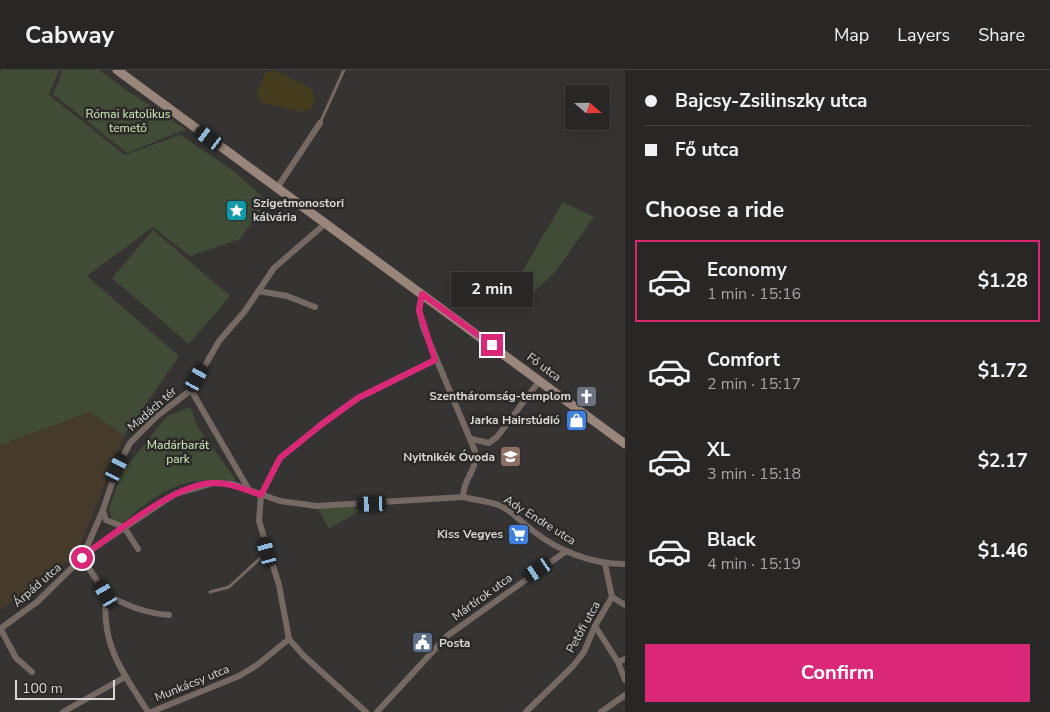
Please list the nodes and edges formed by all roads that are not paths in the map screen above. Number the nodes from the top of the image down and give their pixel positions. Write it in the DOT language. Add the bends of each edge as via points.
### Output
graph roads {
  1 [pos="117,70"];
  2 [pos="344,70"];
  3 [pos="320,124"];
  4 [pos="278,188"];
  5 [pos="326,223"];
  6 [pos="258,291"];
  7 [pos="422,294"];
  8 [pos="315,307"];
  9 [pos="435,360"];
  10 [pos="540,380"];
  11 [pos="191,390"];
  12 [pos="470,440"];
  13 [pos="625,444"];
  14 [pos="250,491"];
  15 [pos="261,495"];
  16 [pos="463,497"];
  17 [pos="103,510"];
  18 [pos="124,527"];
  19 [pos="138,549"];
  20 [pos="267,552"];
  21 [pos="565,552"];
  22 [pos="83,556"];
  23 [pos="605,564"];
  24 [pos="625,564"];
  25 [pos="210,592"];
  26 [pos="106,594"];
  27 [pos="612,597"];
  28 [pos="625,605"];
  29 [pos="169,615"];
  30 [pos="595,626"];
  31 [pos="0,628"];
  32 [pos="289,640"];
  33 [pos="625,659"];
  34 [pos="618,662"];
  35 [pos="32,672"];
  36 [pos="125,676"];
  37 [pos="625,680"];
  38 [pos="625,695"];
  39 [pos="63,712"];
  40 [pos="150,712"];
  41 [pos="366,712"];
  42 [pos="377,712"];
  43 [pos="526,712"];
  44 [pos="601,712"];
  1 -- 4 [label="main road, Fő utca"];
  2 -- 3 [label="lane"];
  3 -- 4 [label="street"];
  4 -- 5 [label="main road, Fő utca"];
  5 -- 6 [label="street" via="274,268"];
  5 -- 7 [label="main road, Fő utca"];
  6 -- 8 [label="street" via="287,296"];
  6 -- 11 [label="street" via="219,341"];
  7 -- 9 [label="street" via="419,310"];
  7 -- 10 [label="main road, Fő utca"];
  9 -- 12 [label="street"];
  9 -- 15 [label="street" via="358,398 322,424 280,458"];
  10 -- 12 [label="street" via="497,437 489,443"];
  10 -- 13 [label="main road, Fő utca"];
  11 -- 14 [label="street, Madách tér"];
  11 -- 17 [label="street, Madách tér" via="157,416 130,443 117,468"];
  12 -- 16 [label="street" via="476,460"];
  14 -- 15 [label="street, Ady Endre utca"];
  14 -- 18 [label="street, Ady Endre utca" via="233,484 200,485 174,494"];
  15 -- 16 [label="street, Ady Endre utca" via="316,506"];
  15 -- 20 [label="street" via="259,522"];
  16 -- 21 [label="street, Ady Endre utca" via="501,506"];
  17 -- 18 [label="street" via="106,520"];
  17 -- 22 [label="street, Madách tér"];
  18 -- 19 [label="street"];
  18 -- 22 [label="street, Ady Endre utca"];
  20 -- 25 [label="lane" via="229,587"];
  20 -- 32 [label="street" via="280,585"];
  21 -- 23 [label="street, Ady Endre utca"];
  21 -- 42 [label="street, Mártírok utca" via="448,636"];
  22 -- 26 [label="street"];
  22 -- 31 [label="street, Árpád utca" via="37,602"];
  23 -- 24 [label="street, Ady Endre utca"];
  23 -- 27 [label="street, Petőfi utca"];
  26 -- 29 [label="street" via="149,613"];
  26 -- 36 [label="street" via="106,636"];
  27 -- 28 [label="street"];
  27 -- 30 [label="street, Petőfi utca"];
  30 -- 34 [label="street"];
  30 -- 43 [label="street, Petőfi utca" via="584,652 573,666"];
  31 -- 35 [label="street" via="16,658"];
  32 -- 40 [label="street, Munkácsy utca" via="239,676"];
  32 -- 41 [label="street"];
  33 -- 34 [label="street"];
  34 -- 37 [label="street"];
  36 -- 39 [label="street"];
  36 -- 40 [label="street"];
  38 -- 44 [label="street"];
}
